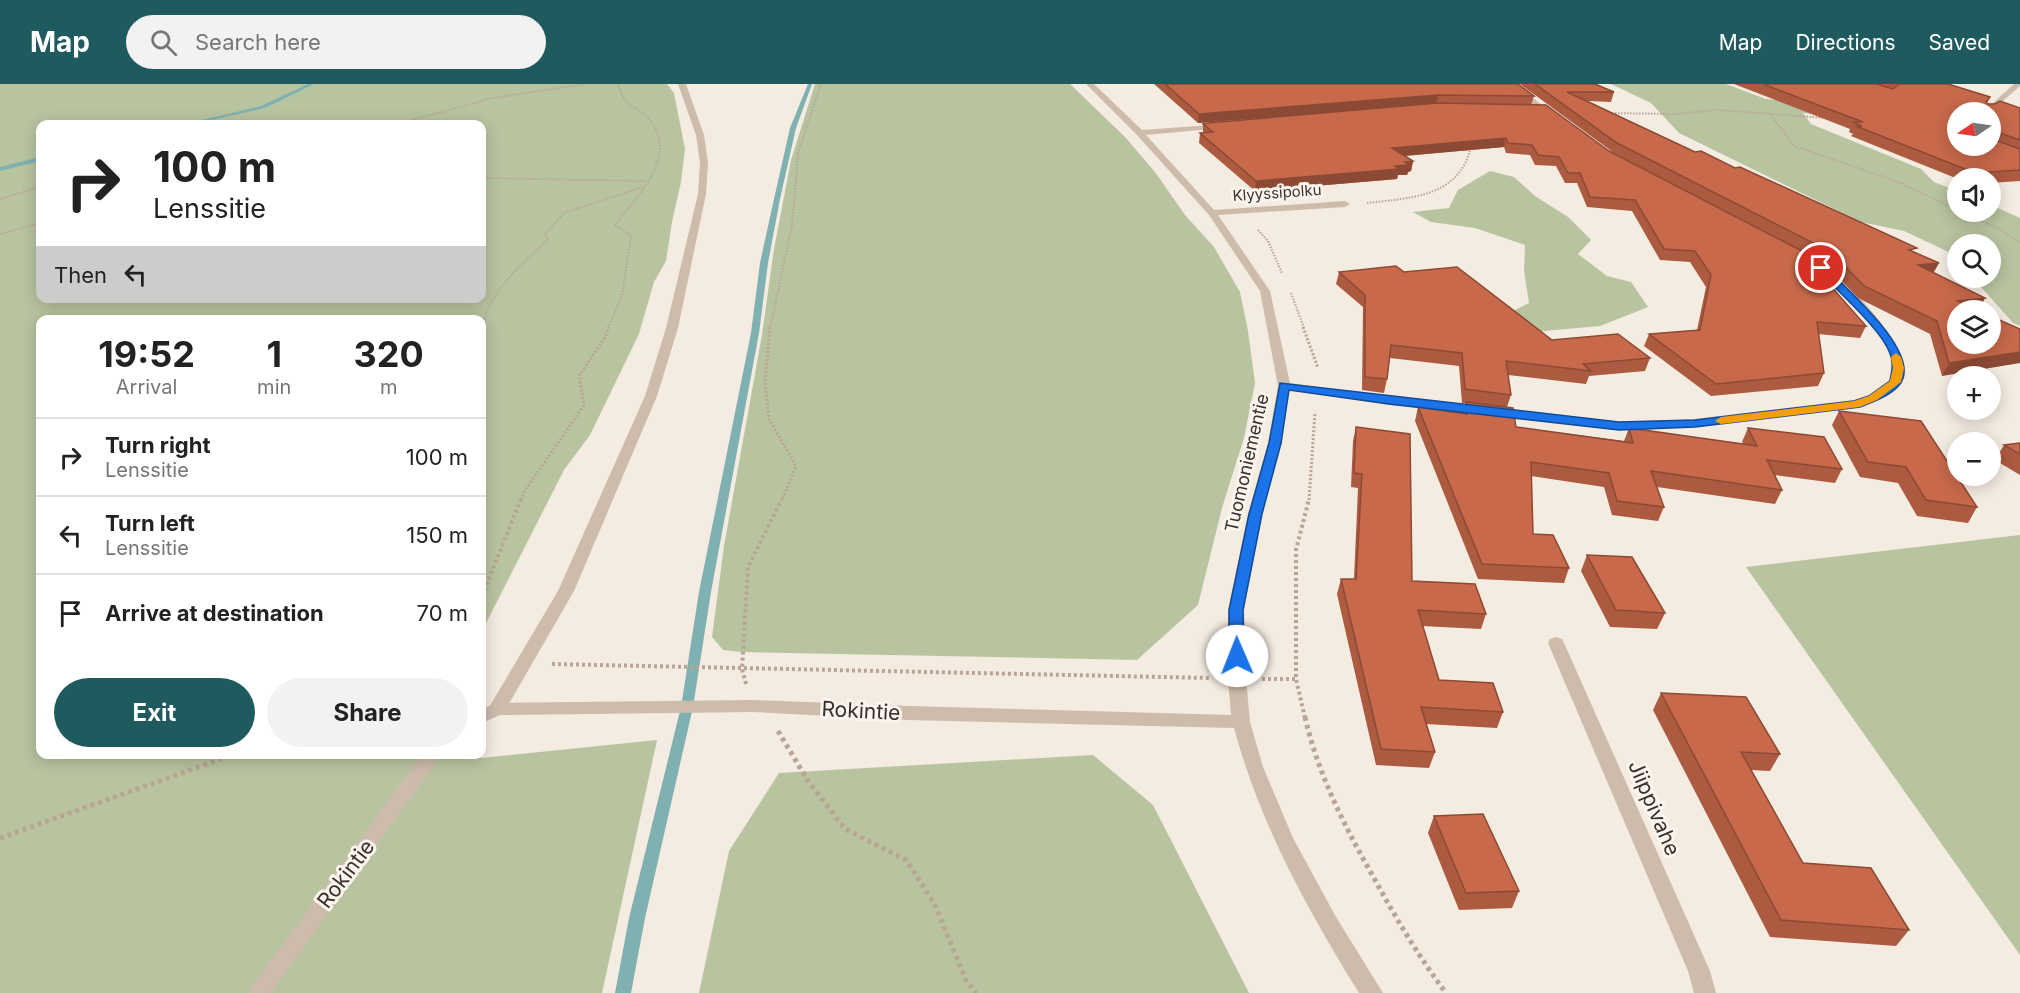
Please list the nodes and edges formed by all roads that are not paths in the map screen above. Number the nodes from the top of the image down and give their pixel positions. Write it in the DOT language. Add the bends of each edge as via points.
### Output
graph roads {
  1 [pos="682,84"];
  2 [pos="1090,84"];
  3 [pos="1511,84"];
  4 [pos="2017,88"];
  5 [pos="1999,102"];
  6 [pos="1526,109"];
  7 [pos="1544,110"];
  8 [pos="1226,126"];
  9 [pos="1566,127"];
  10 [pos="1140,133"];
  11 [pos="1345,204"];
  12 [pos="1212,213"];
  13 [pos="1800,258"];
  14 [pos="1284,386"];
  15 [pos="1556,643"];
  16 [pos="489,713"];
  17 [pos="1241,722"];
  18 [pos="429,759"];
  19 [pos="258,993"];
  20 [pos="1372,993"];
  21 [pos="1705,993"];
  1 -- 16 [label="street" via="700,135 704,164 702,194 672,328 651,396 566,591"];
  2 -- 10 [label="street, Tuomoniementie"];
  3 -- 7 [label="street"];
  4 -- 5 [label="street"];
  6 -- 7 [label="street"];
  7 -- 9 [label="street"];
  8 -- 10 [label="street"];
  10 -- 12 [label="street, Tuomoniementie"];
  11 -- 12 [label="street, Klyyssipolku"];
  12 -- 14 [label="street, Tuomoniementie" via="1265,291"];
  13 -- 14 [label="street" via="1821,268 1839,285 1895,352 1899,368 1895,382 1873,398 1834,408 1654,426 1573,422"];
  14 -- 17 [label="street, Tuomoniementie" via="1275,443 1255,514 1236,610"];
  15 -- 21 [label="street, Jiippivahe" via="1699,971"];
  16 -- 17 [label="street, Rokintie" via="753,706"];
  17 -- 20 [label="street, Tuomoniementie" via="1283,839 1328,924"];
  18 -- 19 [label="street, Rokintie"];
}
